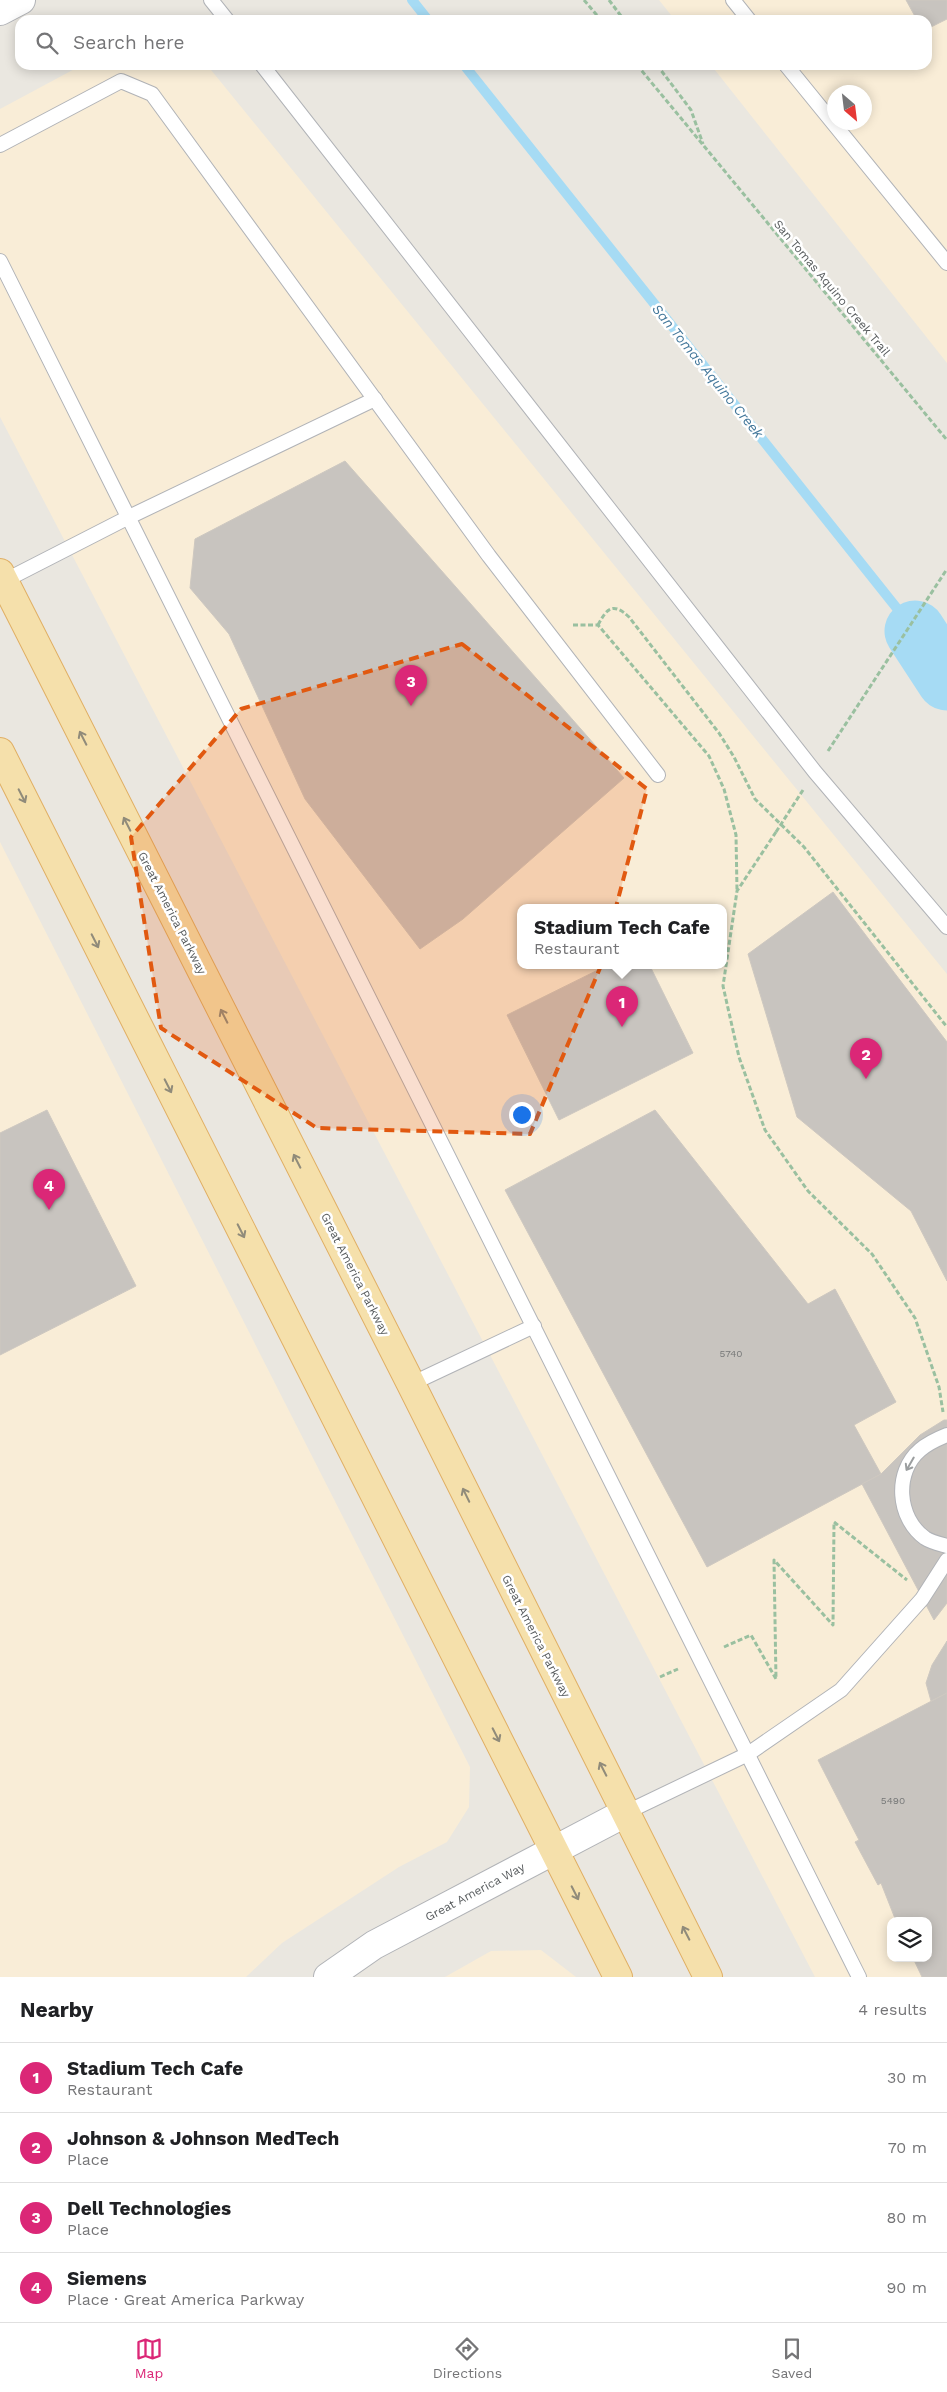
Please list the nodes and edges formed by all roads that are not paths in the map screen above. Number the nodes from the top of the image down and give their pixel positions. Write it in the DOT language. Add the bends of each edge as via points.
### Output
graph roads {
  1 [pos="21,0"];
  2 [pos="212,0"];
  3 [pos="733,0"];
  4 [pos="0,11"];
  5 [pos="223,15"];
  6 [pos="745,15"];
  7 [pos="266,70"];
  8 [pos="790,70"];
  9 [pos="0,145"];
  10 [pos="945,257"];
  11 [pos="0,261"];
  12 [pos="375,399"];
  13 [pos="129,517"];
  14 [pos="2,577"];
  15 [pos="0,752"];
  16 [pos="658,775"];
  17 [pos="947,927"];
  18 [pos="534,1326"];
  19 [pos="411,1384"];
  20 [pos="947,1435"];
  21 [pos="947,1546"];
  22 [pos="947,1560"];
  23 [pos="748,1754"];
  24 [pos="625,1813"];
  25 [pos="553,1850"];
  26 [pos="328,1977"];
  27 [pos="618,1977"];
  28 [pos="708,1977"];
  29 [pos="859,1977"];
  1 -- 4 [label="street"];
  2 -- 5 [label="lane"];
  3 -- 6 [label="lane"];
  7 -- 17 [label="lane" via="815,772"];
  8 -- 10 [label="lane"];
  9 -- 12 [label="lane" via="121,80 152,94"];
  11 -- 13 [label="lane"];
  12 -- 13 [label="lane"];
  12 -- 16 [label="lane"];
  13 -- 14 [label="lane"];
  13 -- 18 [label="lane"];
  19 -- 14 [label="main road, Great America Parkway, one-way"];
  15 -- 25 [label="main road, one-way"];
  18 -- 19 [label="lane"];
  18 -- 23 [label="lane"];
  24 -- 19 [label="main road, Great America Parkway, one-way"];
  20 -- 21 [label="lane, one-way" via="918,1451 907,1467 902,1487 904,1506 912,1524 926,1538"];
  22 -- 23 [label="lane" via="922,1599 841,1690"];
  23 -- 24 [label="lane"];
  23 -- 29 [label="lane"];
  24 -- 25 [label="street, Great America Way"];
  28 -- 24 [label="main road, Great America Parkway, one-way"];
  25 -- 26 [label="street, Great America Way" via="374,1945"];
  25 -- 27 [label="main road, one-way"];
}
